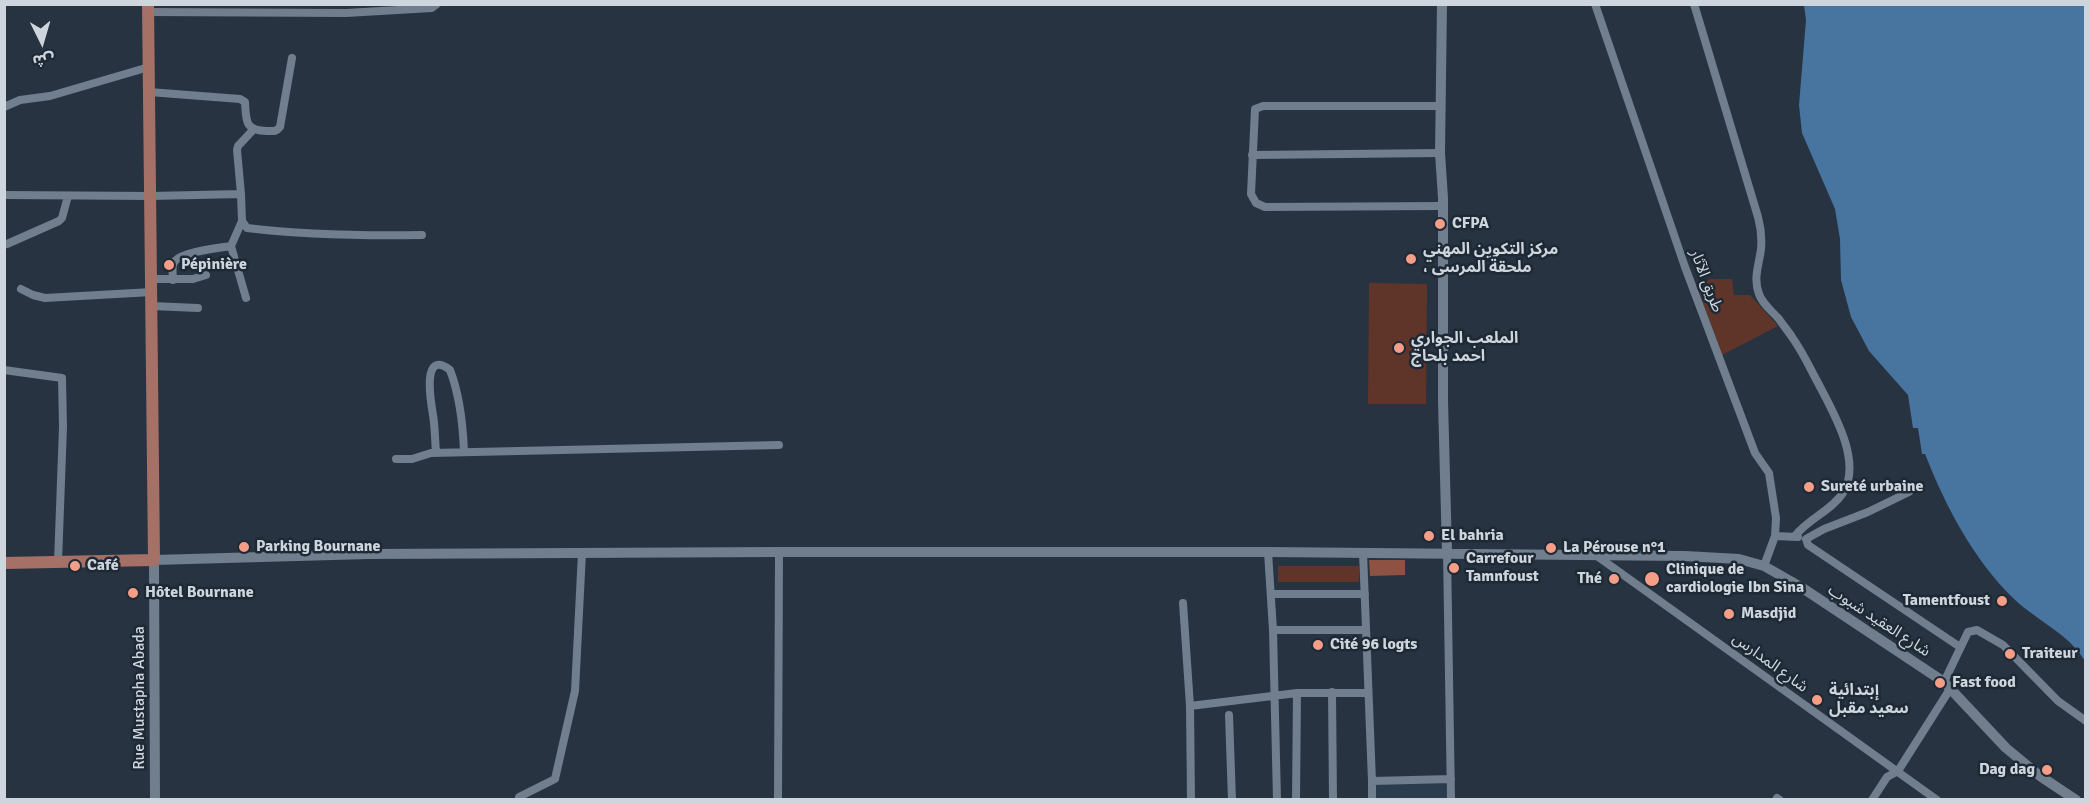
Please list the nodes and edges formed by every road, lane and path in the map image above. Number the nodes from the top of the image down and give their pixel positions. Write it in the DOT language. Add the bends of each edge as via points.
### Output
graph roads {
  1 [pos="437,4"];
  2 [pos="1442,4"];
  3 [pos="1595,4"];
  4 [pos="1694,4"];
  5 [pos="148,8"];
  6 [pos="292,58"];
  7 [pos="149,67"];
  8 [pos="149,92"];
  9 [pos="1441,106"];
  10 [pos="4,107"];
  11 [pos="253,130"];
  12 [pos="1440,153"];
  13 [pos="1252,155"];
  14 [pos="241,194"];
  15 [pos="4,195"];
  16 [pos="68,196"];
  17 [pos="151,196"];
  18 [pos="1443,206"];
  19 [pos="242,221"];
  20 [pos="422,235"];
  21 [pos="8,244"];
  22 [pos="231,246"];
  23 [pos="206,275"];
  24 [pos="152,279"];
  25 [pos="173,280"];
  26 [pos="21,289"];
  27 [pos="152,292"];
  28 [pos="246,298"];
  29 [pos="152,306"];
  30 [pos="198,308"];
  31 [pos="4,370"];
  32 [pos="779,445"];
  33 [pos="464,452"];
  34 [pos="436,453"];
  35 [pos="396,459"];
  36 [pos="1909,492"];
  37 [pos="1801,528"];
  38 [pos="1775,536"];
  39 [pos="1795,536"];
  40 [pos="1806,540"];
  41 [pos="779,552"];
  42 [pos="1268,552"];
  43 [pos="1364,552"];
  44 [pos="1447,552"];
  45 [pos="582,553"];
  46 [pos="1597,555"];
  47 [pos="154,560"];
  48 [pos="58,562"];
  49 [pos="4,563"];
  50 [pos="1764,566"];
  51 [pos="1271,594"];
  52 [pos="1365,594"];
  53 [pos="1183,603"];
  54 [pos="1273,630"];
  55 [pos="1366,630"];
  56 [pos="1960,647"];
  57 [pos="1947,686"];
  58 [pos="1332,692"];
  59 [pos="1297,693"];
  60 [pos="1368,693"];
  61 [pos="1274,696"];
  62 [pos="1190,706"];
  63 [pos="1229,716"];
  64 [pos="2085,721"];
  65 [pos="1898,771"];
  66 [pos="1451,779"];
  67 [pos="1372,781"];
  68 [pos="155,800"];
  69 [pos="519,800"];
  70 [pos="778,800"];
  71 [pos="1191,800"];
  72 [pos="1233,800"];
  73 [pos="1277,800"];
  74 [pos="1296,800"];
  75 [pos="1333,800"];
  76 [pos="1372,800"];
  77 [pos="1451,800"];
  78 [pos="1872,800"];
  79 [pos="1937,800"];
  80 [pos="2076,800"];
  1 -- 5 [label="street" via="432,9 346,13"];
  2 -- 9 [label="main road"];
  3 -- 38 [label="street, طريق الآثار" via="1685,267 1755,453 1769,473"];
  4 -- 37 [label="street" via="1760,225 1761,249 1756,272 1759,295 1806,359 1847,447 1844,491"];
  5 -- 7 [label="main road"];
  6 -- 11 [label="street" via="280,127 274,132"];
  7 -- 8 [label="main road"];
  7 -- 10 [label="street"];
  8 -- 11 [label="street" via="240,99 245,102 248,124"];
  8 -- 17 [label="main road"];
  9 -- 12 [label="main road"];
  9 -- 13 [label="street" via="1263,106 1253,112"];
  11 -- 14 [label="street" via="237,150"];
  12 -- 13 [label="street"];
  12 -- 18 [label="main road"];
  13 -- 18 [label="street" via="1251,194 1256,203 1265,207"];
  14 -- 17 [label="street"];
  14 -- 19 [label="street"];
  15 -- 16 [label="street"];
  16 -- 17 [label="street"];
  16 -- 21 [label="street" via="62,218"];
  17 -- 24 [label="main road"];
  18 -- 44 [label="main road"];
  19 -- 20 [label="street" via="247,228 281,232"];
  19 -- 22 [label="street"];
  22 -- 25 [label="street" via="198,251 176,260"];
  22 -- 28 [label="street"];
  23 -- 25 [label="street"];
  24 -- 25 [label="street"];
  24 -- 27 [label="main road"];
  26 -- 27 [label="street" via="45,298"];
  27 -- 29 [label="main road"];
  29 -- 30 [label="street"];
  29 -- 47 [label="main road"];
  31 -- 48 [label="street" via="62,378"];
  32 -- 33 [label="street"];
  33 -- 34 [label="street"];
  33 -- 34 [label="street" via="464,429 454,380 450,370 441,365 432,370 429,380"];
  34 -- 35 [label="street"];
  36 -- 40 [label="street"];
  37 -- 39 [label="street"];
  37 -- 40 [label="street"];
  38 -- 39 [label="street"];
  38 -- 50 [label="street, طريق الآثار"];
  39 -- 40 [label="street"];
  40 -- 56 [label="street"];
  41 -- 42 [label="main road, شارع العقيد شبوب"];
  41 -- 45 [label="main road, شارع العقيد شبوب"];
  41 -- 70 [label="street"];
  42 -- 43 [label="main road, شارع العقيد شبوب"];
  42 -- 51 [label="street"];
  43 -- 44 [label="main road, شارع العقيد شبوب"];
  43 -- 52 [label="street"];
  44 -- 46 [label="main road, شارع العقيد شبوب"];
  44 -- 66 [label="street"];
  45 -- 47 [label="main road, شارع العقيد شبوب"];
  45 -- 69 [label="street" via="575,691 555,779"];
  46 -- 50 [label="main road, شارع العقيد شبوب" via="1739,559"];
  46 -- 65 [label="street, شارع المدارس"];
  47 -- 48 [label="main road"];
  47 -- 68 [label="main road, Rue Mustapha Abada"];
  48 -- 49 [label="main road"];
  50 -- 57 [label="main road, شارع العقيد شبوب"];
  51 -- 52 [label="street"];
  51 -- 54 [label="street"];
  52 -- 55 [label="street"];
  53 -- 62 [label="street"];
  54 -- 55 [label="street"];
  54 -- 61 [label="street"];
  55 -- 60 [label="street"];
  56 -- 57 [label="street"];
  56 -- 64 [label="street" via="1968,632 1986,634"];
  57 -- 65 [label="street"];
  57 -- 80 [label="main road, شارع العقيد شبوب" via="2006,748"];
  58 -- 59 [label="street"];
  58 -- 60 [label="street"];
  58 -- 75 [label="street"];
  59 -- 61 [label="street"];
  59 -- 74 [label="street"];
  60 -- 67 [label="street"];
  61 -- 62 [label="street"];
  61 -- 73 [label="street"];
  62 -- 71 [label="street"];
  63 -- 72 [label="street"];
  65 -- 78 [label="street" via="1887,777"];
  65 -- 79 [label="street, شارع المدارس"];
  66 -- 67 [label="street"];
  66 -- 77 [label="street"];
  67 -- 76 [label="street"];
}
